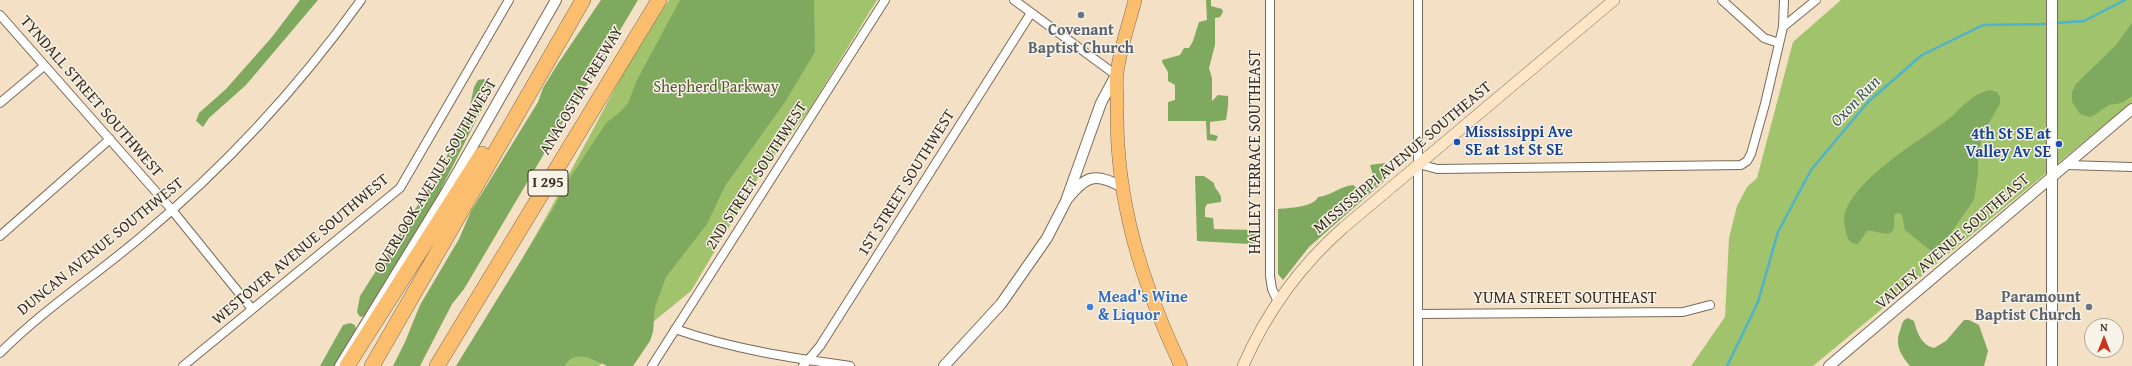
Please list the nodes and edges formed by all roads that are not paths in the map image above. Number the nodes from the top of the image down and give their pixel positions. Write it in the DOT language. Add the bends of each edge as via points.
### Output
graph roads {
  1 [pos="361,0"];
  2 [pos="509,0"];
  3 [pos="556,0"];
  4 [pos="583,0"];
  5 [pos="658,0"];
  6 [pos="885,0"];
  7 [pos="1014,0"];
  8 [pos="1135,0"];
  9 [pos="1270,0"];
  10 [pos="1418,0"];
  11 [pos="1614,0"];
  12 [pos="1722,0"];
  13 [pos="1784,0"];
  14 [pos="1816,0"];
  15 [pos="2052,4"];
  16 [pos="1031,13"];
  17 [pos="0,15"];
  18 [pos="1783,27"];
  19 [pos="1779,43"];
  20 [pos="44,66"];
  21 [pos="539,74"];
  22 [pos="1116,75"];
  23 [pos="0,103"];
  24 [pos="2132,109"];
  25 [pos="110,140"];
  26 [pos="1419,164"];
  27 [pos="2067,165"];
  28 [pos="2132,167"];
  29 [pos="2052,177"];
  30 [pos="1122,187"];
  31 [pos="1066,201"];
  32 [pos="172,210"];
  33 [pos="0,236"];
  34 [pos="1278,302"];
  35 [pos="1710,305"];
  36 [pos="252,309"];
  37 [pos="1418,314"];
  38 [pos="675,329"];
  39 [pos="0,353"];
  40 [pos="805,363"];
  41 [pos="183,366"];
  42 [pos="340,366"];
  43 [pos="347,366"];
  44 [pos="372,366"];
  45 [pos="437,366"];
  46 [pos="652,366"];
  47 [pos="850,366"];
  48 [pos="944,366"];
  49 [pos="1181,366"];
  50 [pos="1243,366"];
  51 [pos="1418,366"];
  52 [pos="1829,366"];
  53 [pos="2052,366"];
  1 -- 32 [label="street, DUNCAN AVENUE SOUTHWEST" via="278,104 230,155"];
  2 -- 36 [label="street, WESTOVER AVENUE SOUTHWEST" via="400,188"];
  3 -- 42 [label="street, OVERLOOK AVENUE SOUTHWEST" via="447,191"];
  4 -- 21 [label="highway"];
  5 -- 45 [label="highway, ANACOSTIA FREEWAY / I 295"];
  6 -- 38 [label="street, 2ND STREET SOUTHWEST"];
  7 -- 16 [label="street"];
  8 -- 22 [label="main road"];
  9 -- 34 [label="street, HALLEY TERRACE SOUTHEAST" via="1270,276"];
  10 -- 26 [label="street"];
  11 -- 26 [label="main road, MISSISSIPPI AVENUE SOUTHEAST"];
  12 -- 19 [label="street" via="1764,38"];
  13 -- 18 [label="street"];
  14 -- 18 [label="street"];
  15 -- 29 [label="street"];
  16 -- 22 [label="street"];
  16 -- 40 [label="street, 1ST STREET SOUTHWEST" via="832,327"];
  17 -- 20 [label="street, TYNDALL STREET SOUTHWEST"];
  18 -- 19 [label="street"];
  19 -- 26 [label="street" via="1751,154 1747,161 1737,166 1437,169"];
  20 -- 23 [label="street"];
  20 -- 25 [label="street, TYNDALL STREET SOUTHWEST"];
  21 -- 43 [label="highway" via="503,122"];
  21 -- 44 [label="highway"];
  22 -- 30 [label="main road" via="1118,151"];
  22 -- 31 [label="street" via="1101,103"];
  24 -- 27 [label="street, VALLEY AVENUE SOUTHEAST"];
  25 -- 32 [label="street, TYNDALL STREET SOUTHWEST"];
  25 -- 33 [label="street"];
  26 -- 34 [label="main road, MISSISSIPPI AVENUE SOUTHEAST" via="1335,235 1302,270"];
  26 -- 37 [label="street"];
  27 -- 28 [label="street"];
  27 -- 29 [label="street, VALLEY AVENUE SOUTHEAST"];
  29 -- 52 [label="street, VALLEY AVENUE SOUTHEAST"];
  29 -- 53 [label="street"];
  30 -- 31 [label="street" via="1111,181 1088,178 1080,183"];
  30 -- 49 [label="main road" via="1129,227 1145,280 1156,312"];
  31 -- 48 [label="street" via="1047,238 1018,282"];
  32 -- 36 [label="street, TYNDALL STREET SOUTHWEST"];
  32 -- 39 [label="street, DUNCAN AVENUE SOUTHWEST" via="31,323"];
  34 -- 50 [label="main road, MISSISSIPPI AVENUE SOUTHEAST"];
  35 -- 37 [label="street, YUMA STREET SOUTHEAST" via="1683,312"];
  36 -- 41 [label="street, WESTOVER AVENUE SOUTHWEST"];
  37 -- 51 [label="street"];
  38 -- 40 [label="street"];
  38 -- 46 [label="street, 2ND STREET SOUTHWEST"];
  40 -- 47 [label="street"];
}
